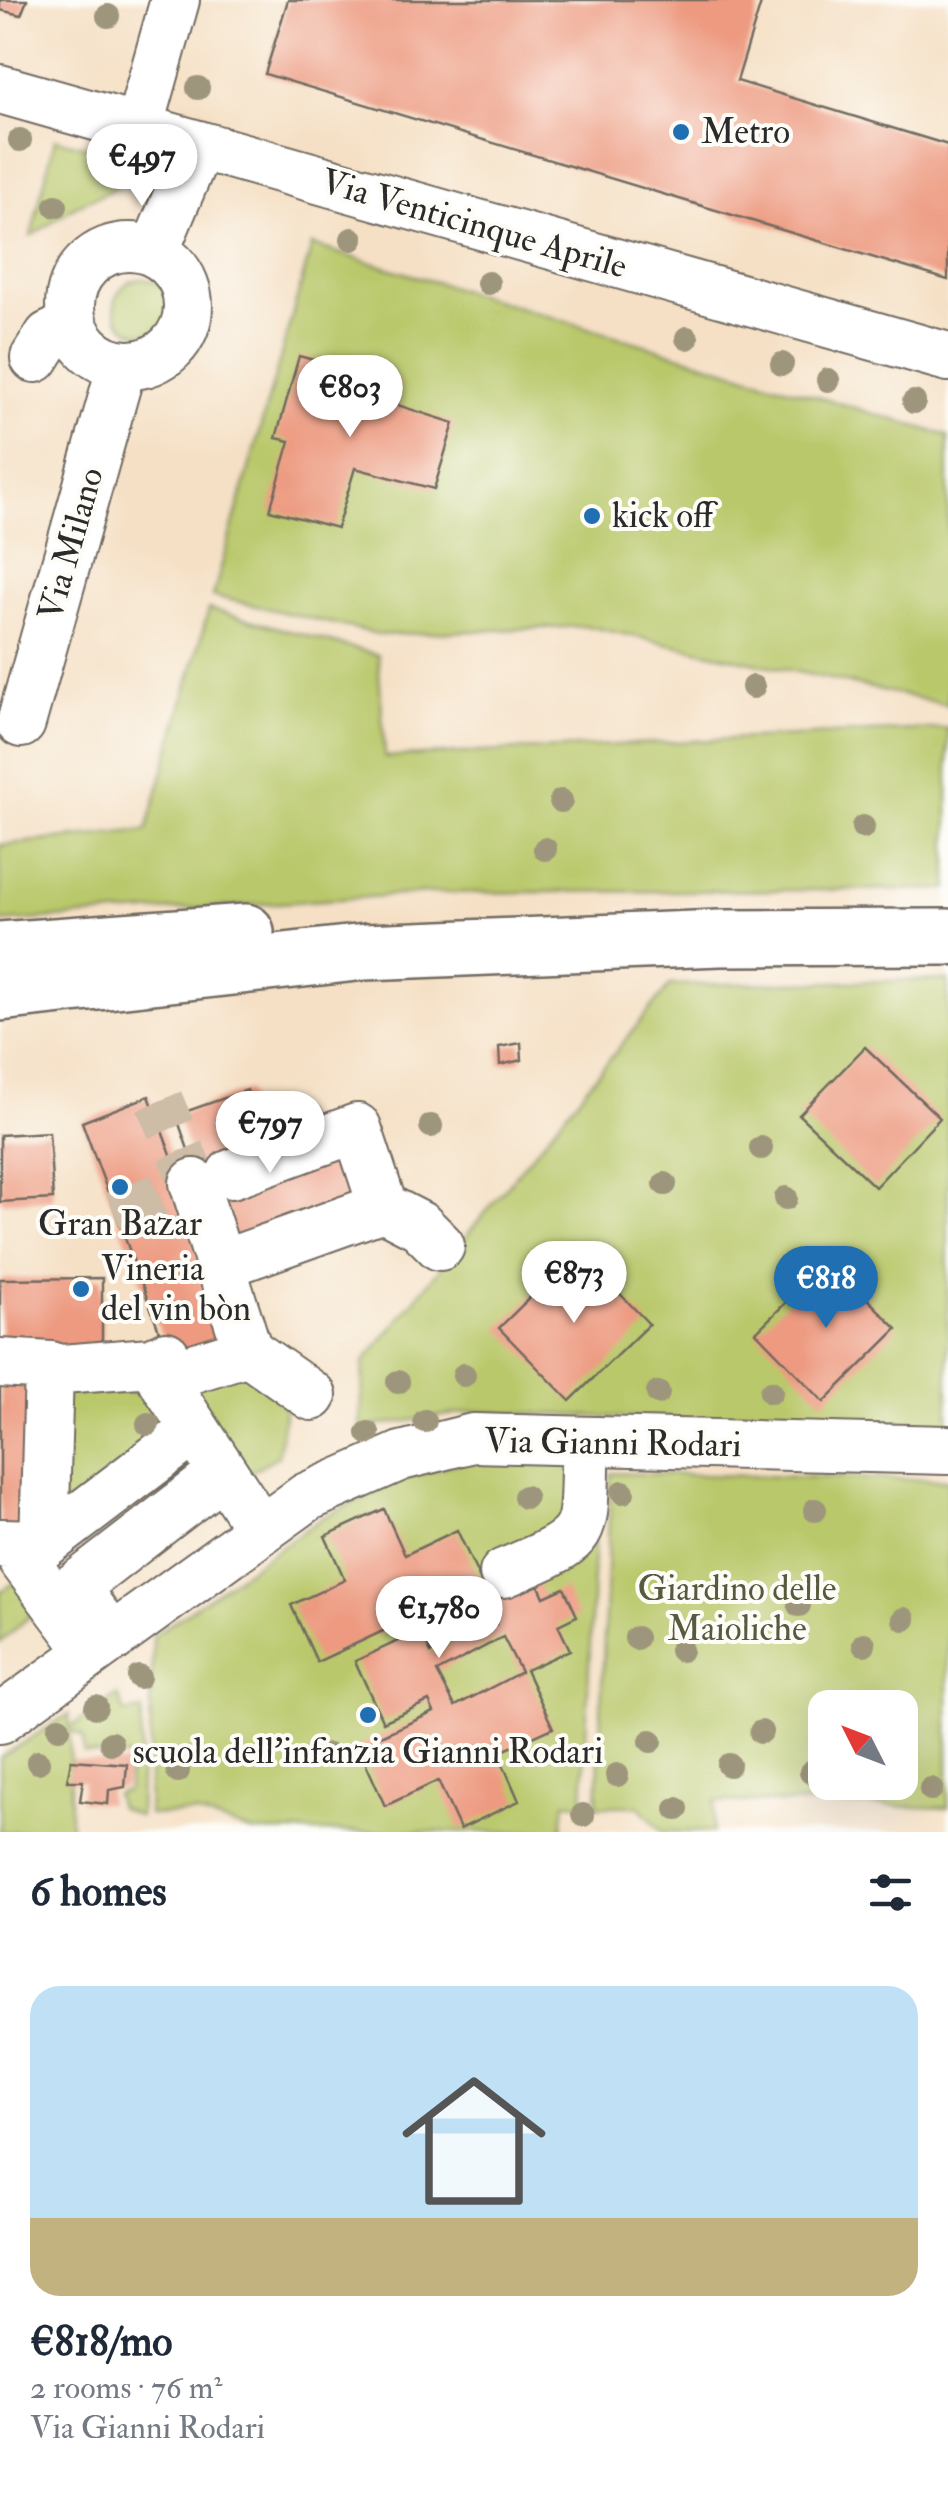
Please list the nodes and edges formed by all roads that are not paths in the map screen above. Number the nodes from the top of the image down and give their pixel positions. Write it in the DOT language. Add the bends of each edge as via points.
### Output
graph roads {
  1 [pos="175,0"];
  2 [pos="0,89"];
  3 [pos="139,128"];
  4 [pos="199,145"];
  5 [pos="154,252"];
  6 [pos="73,325"];
  7 [pos="34,358"];
  8 [pos="948,358"];
  9 [pos="122,365"];
  10 [pos="21,723"];
  11 [pos="948,901"];
  12 [pos="948,937"];
  13 [pos="0,950"];
  14 [pos="0,993"];
  15 [pos="383,1208"];
  16 [pos="440,1246"];
  17 [pos="221,1265"];
  18 [pos="248,1351"];
  19 [pos="0,1362"];
  20 [pos="151,1362"];
  21 [pos="48,1370"];
  22 [pos="312,1396"];
  23 [pos="193,1431"];
  24 [pos="586,1441"];
  25 [pos="948,1450"];
  26 [pos="22,1543"];
  27 [pos="504,1573"];
  28 [pos="94,1635"];
  29 [pos="0,1719"];
  1 -- 3 [label="street"];
  2 -- 3 [label="street, Via Venticinque Aprile"];
  3 -- 4 [label="street, Via Venticinque Aprile"];
  4 -- 5 [label="street"];
  4 -- 8 [label="street, Via Venticinque Aprile"];
  5 -- 6 [label="street" via="134,247 91,261 72,292"];
  5 -- 9 [label="street" via="185,286 186,324 165,354"];
  6 -- 7 [label="street" via="48,336"];
  6 -- 9 [label="street" via="84,345"];
  9 -- 10 [label="street, Via Milano"];
  11 -- 13 [label="highway" via="418,920"];
  12 -- 14 [label="highway" via="365,952"];
  15 -- 16 [label="street" via="420,1226"];
  15 -- 17 [label="street"];
  15 -- 17 [label="street" via="356,1128 212,1179"];
  17 -- 18 [label="street"];
  18 -- 20 [label="street" via="168,1376 166,1356"];
  18 -- 22 [label="street"];
  19 -- 21 [label="street"];
  20 -- 21 [label="street"];
  20 -- 23 [label="street"];
  21 -- 26 [label="street"];
  23 -- 26 [label="street"];
  23 -- 28 [label="street" via="236,1492 75,1587"];
  24 -- 25 [label="street, Via Gianni Rodari"];
  24 -- 27 [label="street" via="583,1526 565,1548"];
  24 -- 28 [label="street, Via Gianni Rodari" via="473,1438 400,1456 307,1496"];
  26 -- 28 [label="street" via="23,1560"];
  28 -- 29 [label="street, Via Gianni Rodari"];
}
